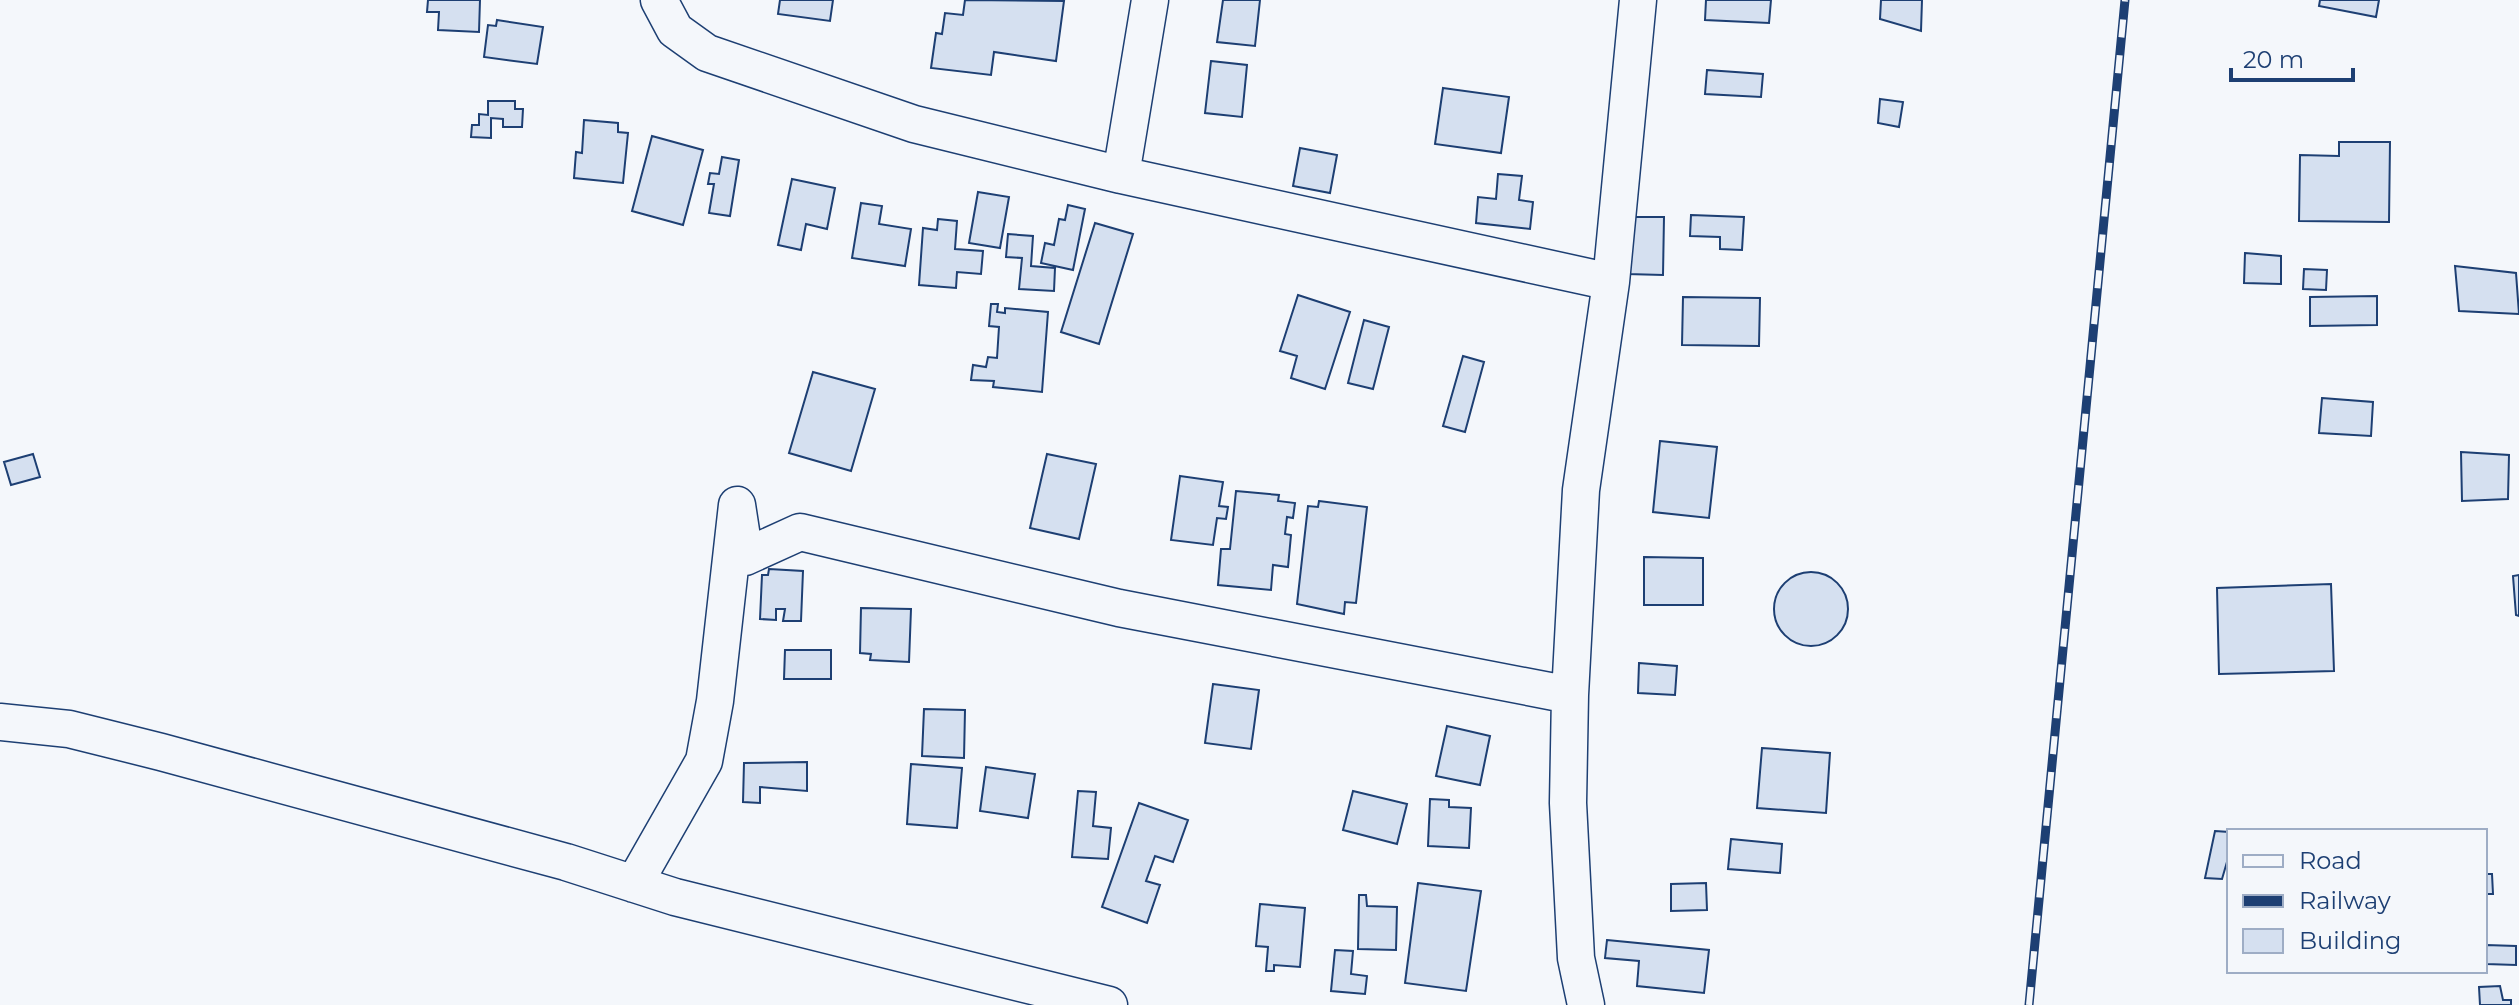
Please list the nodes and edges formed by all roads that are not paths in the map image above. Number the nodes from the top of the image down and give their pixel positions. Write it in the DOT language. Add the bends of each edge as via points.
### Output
graph roads {
  1 [pos="659,0"];
  2 [pos="1150,0"];
  3 [pos="1638,0"];
  4 [pos="1121,175"];
  5 [pos="1611,282"];
  6 [pos="1570,695"];
  7 [pos="0,722"];
  8 [pos="634,884"];
  9 [pos="1109,1005"];
  10 [pos="1586,1005"];
  1 -- 4 [label="street" via="675,30 707,53 914,124"];
  2 -- 4 [label="street"];
  3 -- 5 [label="street"];
  4 -- 5 [label="street"];
  5 -- 6 [label="street" via="1581,490"];
  6 -- 8 [label="street" via="1119,608 800,532 745,557 737,505 704,761"];
  6 -- 10 [label="street" via="1568,803 1576,958"];
  7 -- 8 [label="street" via="115,740"];
  8 -- 9 [label="street"];
}
